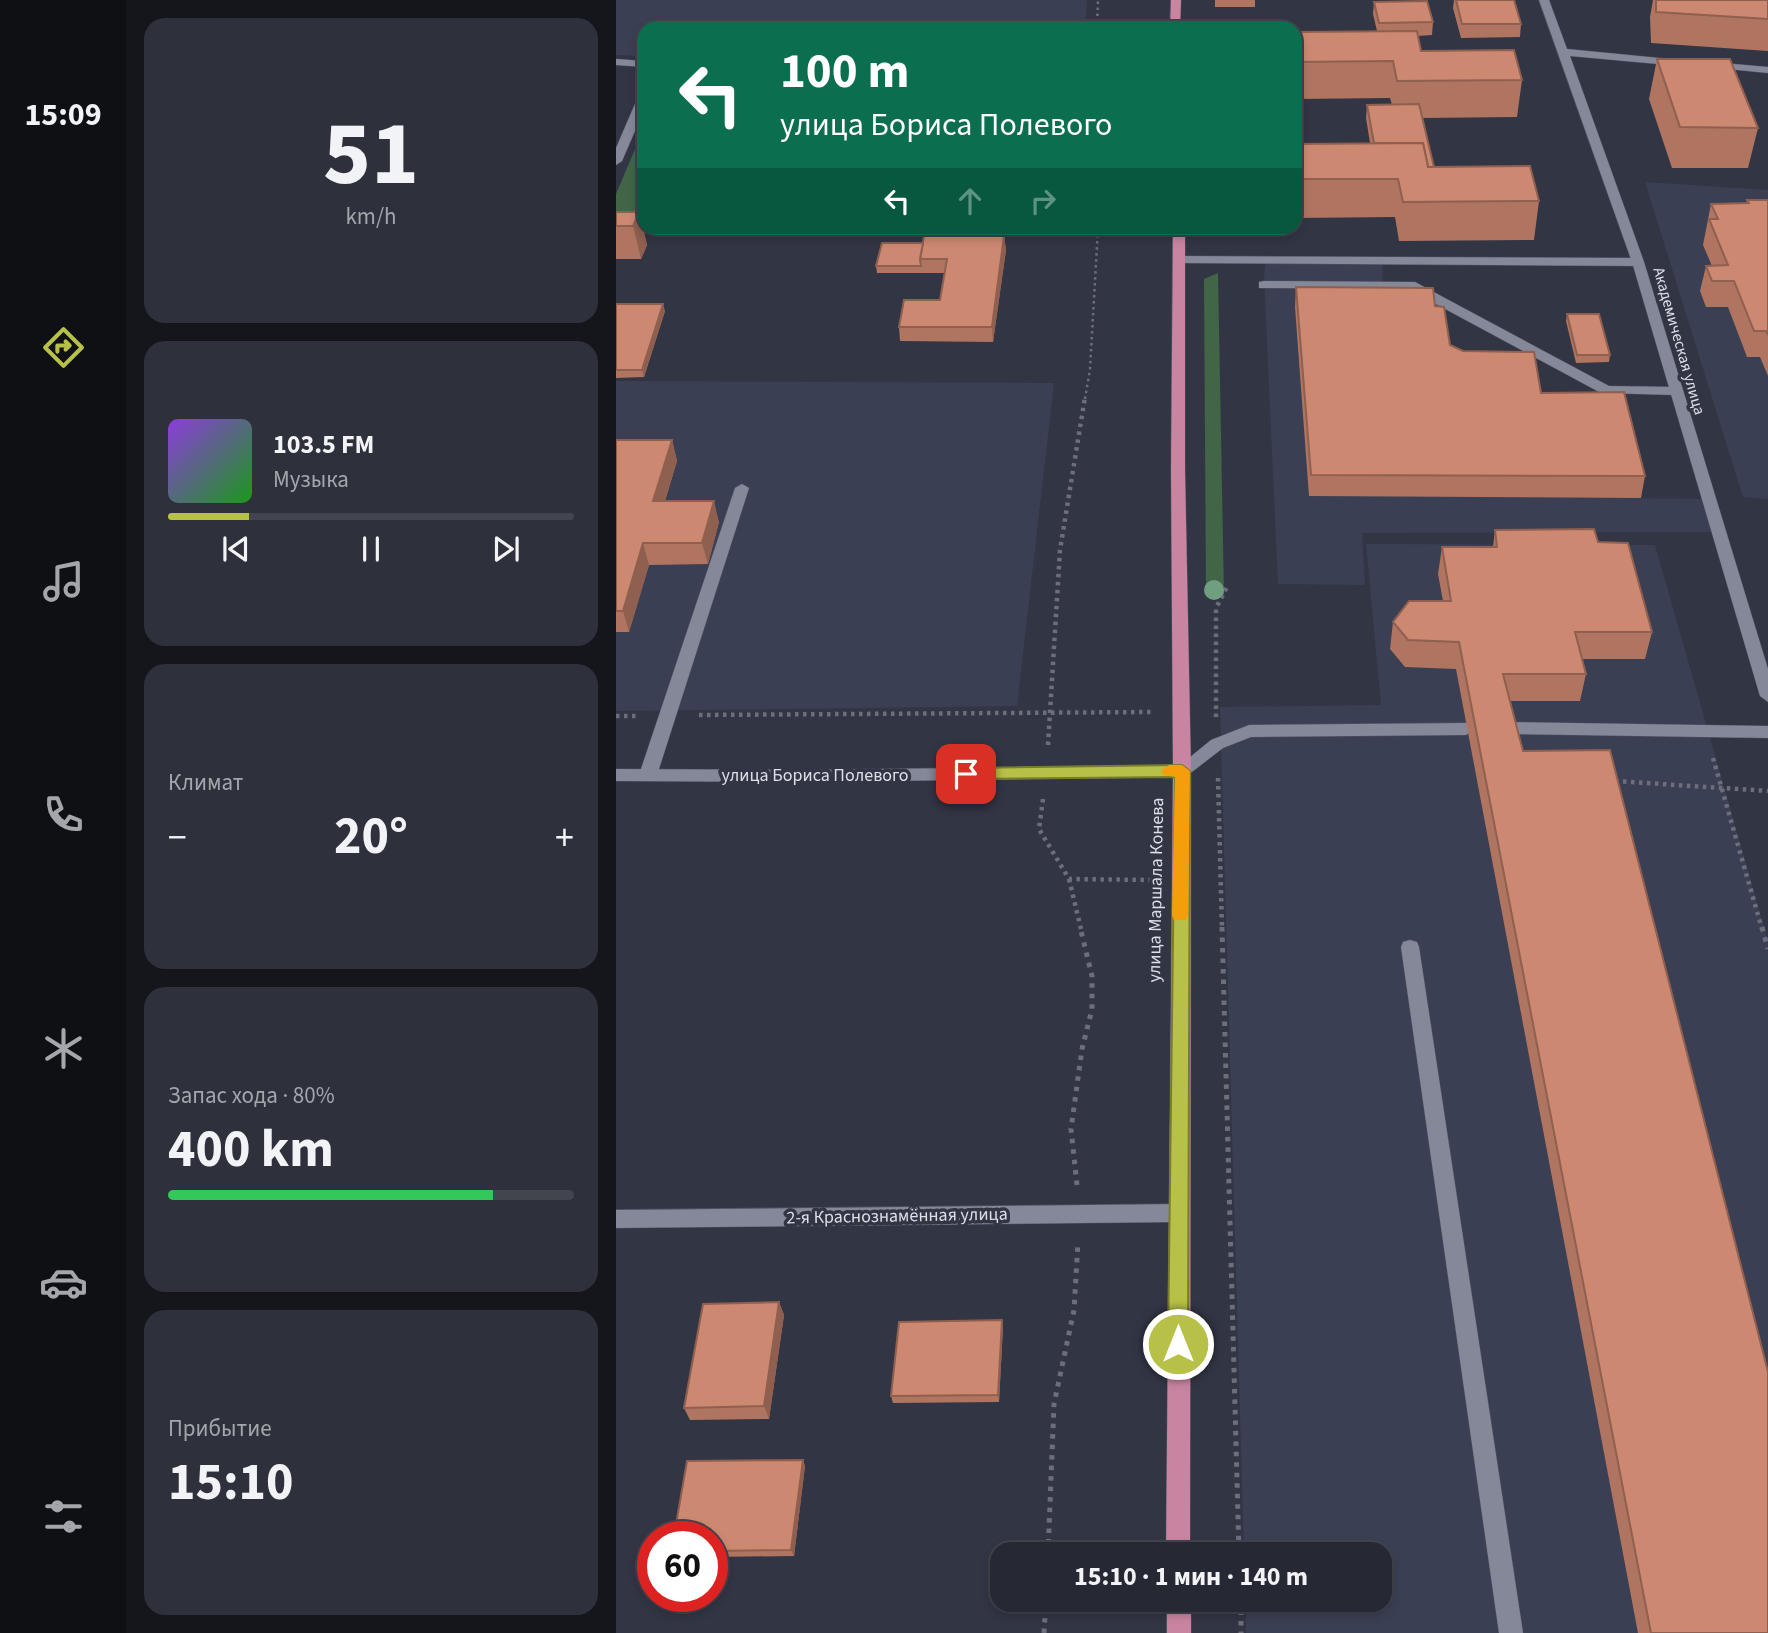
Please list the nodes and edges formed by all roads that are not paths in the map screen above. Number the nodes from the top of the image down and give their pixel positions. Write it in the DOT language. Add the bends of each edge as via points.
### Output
graph roads {
  1 [pos="1176,0"];
  2 [pos="1544,0"];
  3 [pos="1175,21"];
  4 [pos="1562,52"];
  5 [pos="616,62"];
  6 [pos="1690,63"];
  7 [pos="637,64"];
  8 [pos="1703,64"];
  9 [pos="1768,69"];
  10 [pos="637,113"];
  11 [pos="616,161"];
  12 [pos="1179,235"];
  13 [pos="1180,260"];
  14 [pos="1637,262"];
  15 [pos="1264,285"];
  16 [pos="1675,391"];
  17 [pos="742,488"];
  18 [pos="1768,696"];
  19 [pos="1505,728"];
  20 [pos="1466,729"];
  21 [pos="1768,732"];
  22 [pos="1182,771"];
  23 [pos="616,775"];
  24 [pos="649,775"];
  25 [pos="1410,947"];
  26 [pos="1178,1213"];
  27 [pos="616,1219"];
  28 [pos="1178,1542"];
  29 [pos="1179,1612"];
  30 [pos="1179,1633"];
  31 [pos="1511,1633"];
  1 -- 3 [label="main road"];
  2 -- 4 [label="street, Академическая улица"];
  4 -- 6 [label="street"];
  4 -- 14 [label="street, Академическая улица"];
  5 -- 7 [label="street"];
  8 -- 9 [label="street"];
  10 -- 11 [label="street"];
  12 -- 13 [label="main road, улица Маршала Конева"];
  13 -- 14 [label="street"];
  13 -- 22 [label="main road, улица Маршала Конева"];
  14 -- 16 [label="street, Академическая улица"];
  15 -- 16 [label="street" via="1410,285 1605,390"];
  16 -- 18 [label="street, Академическая улица"];
  17 -- 24 [label="street"];
  19 -- 21 [label="street"];
  20 -- 22 [label="street" via="1249,731 1217,744"];
  22 -- 24 [label="street, улица Бориса Полевого"];
  22 -- 26 [label="main road, улица Маршала Конева"];
  23 -- 24 [label="street, улица Бориса Полевого"];
  25 -- 31 [label="street"];
  26 -- 27 [label="street, 2-я Краснознамённая улица"];
  26 -- 28 [label="main road, улица Маршала Конева"];
  29 -- 30 [label="main road"];
}
